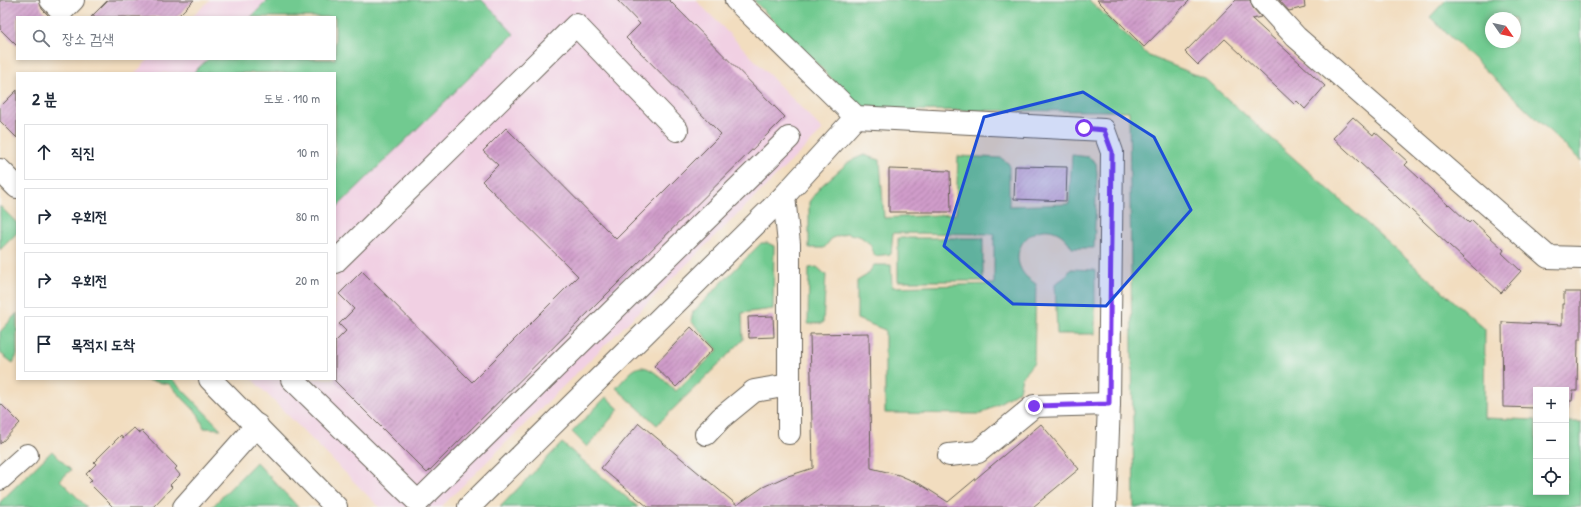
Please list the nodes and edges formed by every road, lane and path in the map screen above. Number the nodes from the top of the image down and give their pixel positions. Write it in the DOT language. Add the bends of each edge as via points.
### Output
graph roads {
  1 [pos="51,0"];
  2 [pos="73,0"];
  3 [pos="736,0"];
  4 [pos="1262,0"];
  5 [pos="856,117"];
  6 [pos="677,130"];
  7 [pos="789,138"];
  8 [pos="0,170"];
  9 [pos="16,186"];
  10 [pos="784,196"];
  11 [pos="1581,258"];
  12 [pos="336,261"];
  13 [pos="213,380"];
  14 [pos="293,380"];
  15 [pos="789,385"];
  16 [pos="1109,404"];
  17 [pos="257,426"];
  18 [pos="789,433"];
  19 [pos="706,434"];
  20 [pos="26,455"];
  21 [pos="949,455"];
  22 [pos="0,479"];
  23 [pos="184,507"];
  24 [pos="336,507"];
  25 [pos="469,507"];
  26 [pos="1105,507"];
  1 -- 2 [label="street" via="62,11"];
  3 -- 5 [label="street"];
  4 -- 11 [label="street" via="1296,37 1548,257"];
  5 -- 10 [label="street"];
  5 -- 16 [label="street" via="1104,130 1112,152"];
  6 -- 12 [label="street" via="576,25"];
  7 -- 14 [label="street" via="418,502"];
  8 -- 9 [label="street"];
  10 -- 15 [label="street" via="788,244"];
  10 -- 25 [label="street"];
  13 -- 17 [label="street"];
  15 -- 18 [label="street"];
  15 -- 19 [label="street" via="754,391"];
  16 -- 21 [label="street" via="1034,406 978,452"];
  16 -- 26 [label="street"];
  17 -- 23 [label="street"];
  17 -- 24 [label="street"];
  20 -- 22 [label="street"];
}
